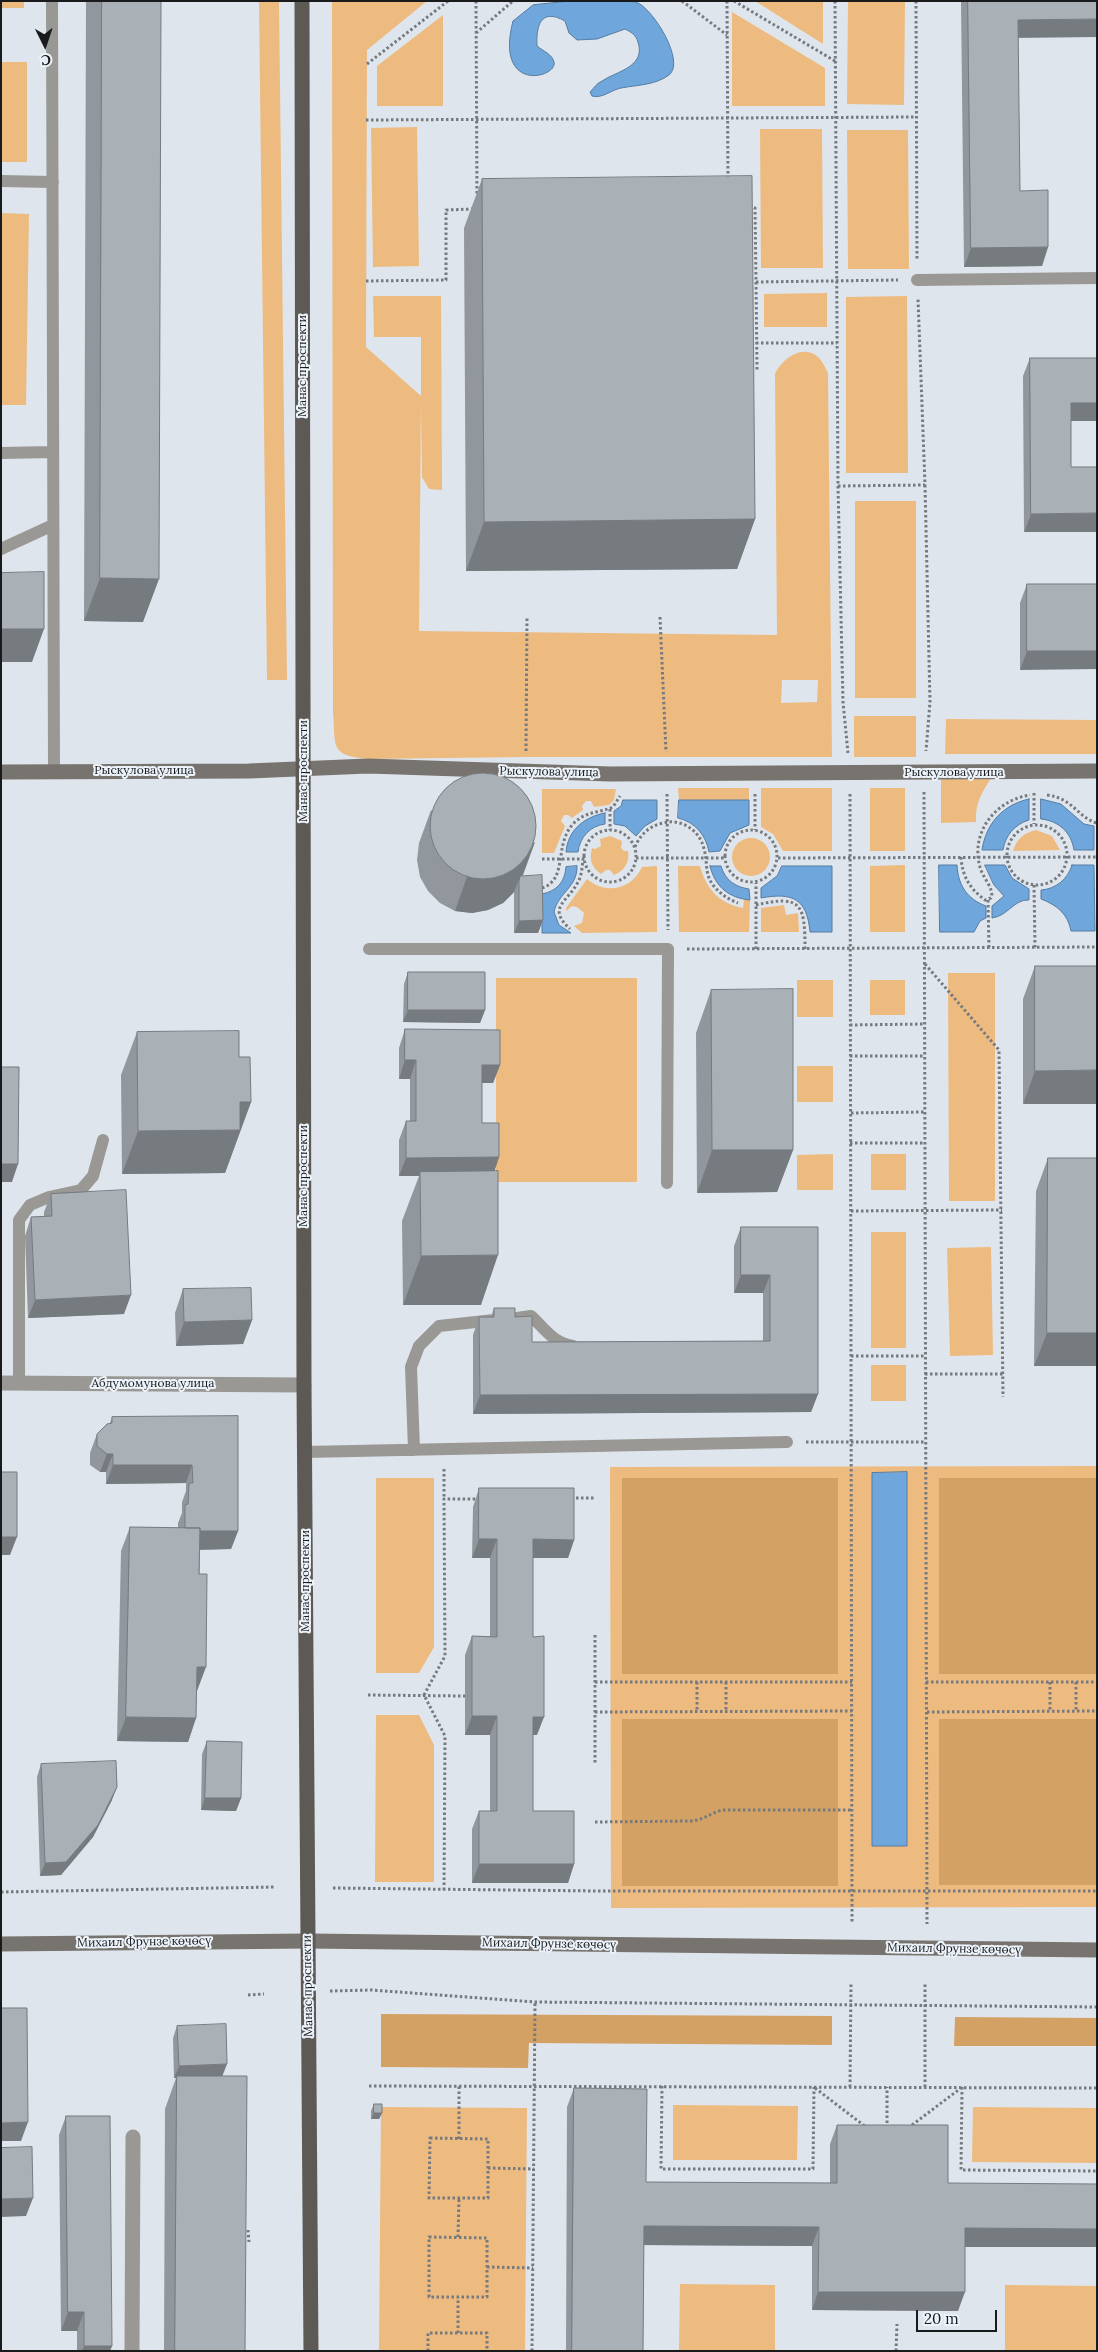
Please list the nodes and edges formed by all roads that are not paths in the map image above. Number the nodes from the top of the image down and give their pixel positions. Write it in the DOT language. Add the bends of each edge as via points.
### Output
graph roads {
  1 [pos="52,1"];
  2 [pos="302,1"];
  3 [pos="1,181"];
  4 [pos="53,182"];
  5 [pos="1097,278"];
  6 [pos="917,280"];
  7 [pos="53,452"];
  8 [pos="1,453"];
  9 [pos="53,525"];
  10 [pos="1,549"];
  11 [pos="304,769"];
  12 [pos="1097,771"];
  13 [pos="1,772"];
  14 [pos="54,772"];
  15 [pos="368,949"];
  16 [pos="103,1140"];
  17 [pos="667,1183"];
  18 [pos="589,1346"];
  19 [pos="1,1383"];
  20 [pos="19,1383"];
  21 [pos="304,1385"];
  22 [pos="788,1442"];
  23 [pos="414,1450"];
  24 [pos="306,1452"];
  25 [pos="308,1941"];
  26 [pos="1,1944"];
  27 [pos="1097,1950"];
  28 [pos="133,2137"];
  29 [pos="132,2351"];
  30 [pos="310,2351"];
  1 -- 4 [label="lane"];
  2 -- 11 [label="main road, Манас проспекти"];
  3 -- 4 [label="lane"];
  4 -- 7 [label="lane"];
  5 -- 6 [label="lane"];
  7 -- 8 [label="lane"];
  7 -- 9 [label="lane"];
  9 -- 10 [label="lane"];
  9 -- 14 [label="lane"];
  11 -- 12 [label="street, Рыскулова улица" via="368,766 621,774"];
  11 -- 14 [label="street, Рыскулова улица"];
  11 -- 21 [label="main road, Манас проспекти"];
  13 -- 14 [label="street, Рыскулова улица"];
  15 -- 17 [label="lane" via="668,949"];
  16 -- 20 [label="lane" via="93,1176 81,1190 30,1205 19,1220"];
  18 -- 23 [label="lane" via="555,1342 531,1316 439,1326 419,1346 411,1367"];
  19 -- 20 [label="street, Абдумомунова улица"];
  20 -- 21 [label="street, Абдумомунова улица"];
  21 -- 24 [label="main road, Манас проспекти"];
  22 -- 23 [label="lane"];
  23 -- 24 [label="lane"];
  24 -- 25 [label="main road, Манас проспекти"];
  25 -- 26 [label="street, Михаил Фрунзе көчөсү"];
  25 -- 27 [label="street, Михаил Фрунзе көчөсү"];
  25 -- 30 [label="main road, Манас проспекти"];
  28 -- 29 [label="street"];
}
